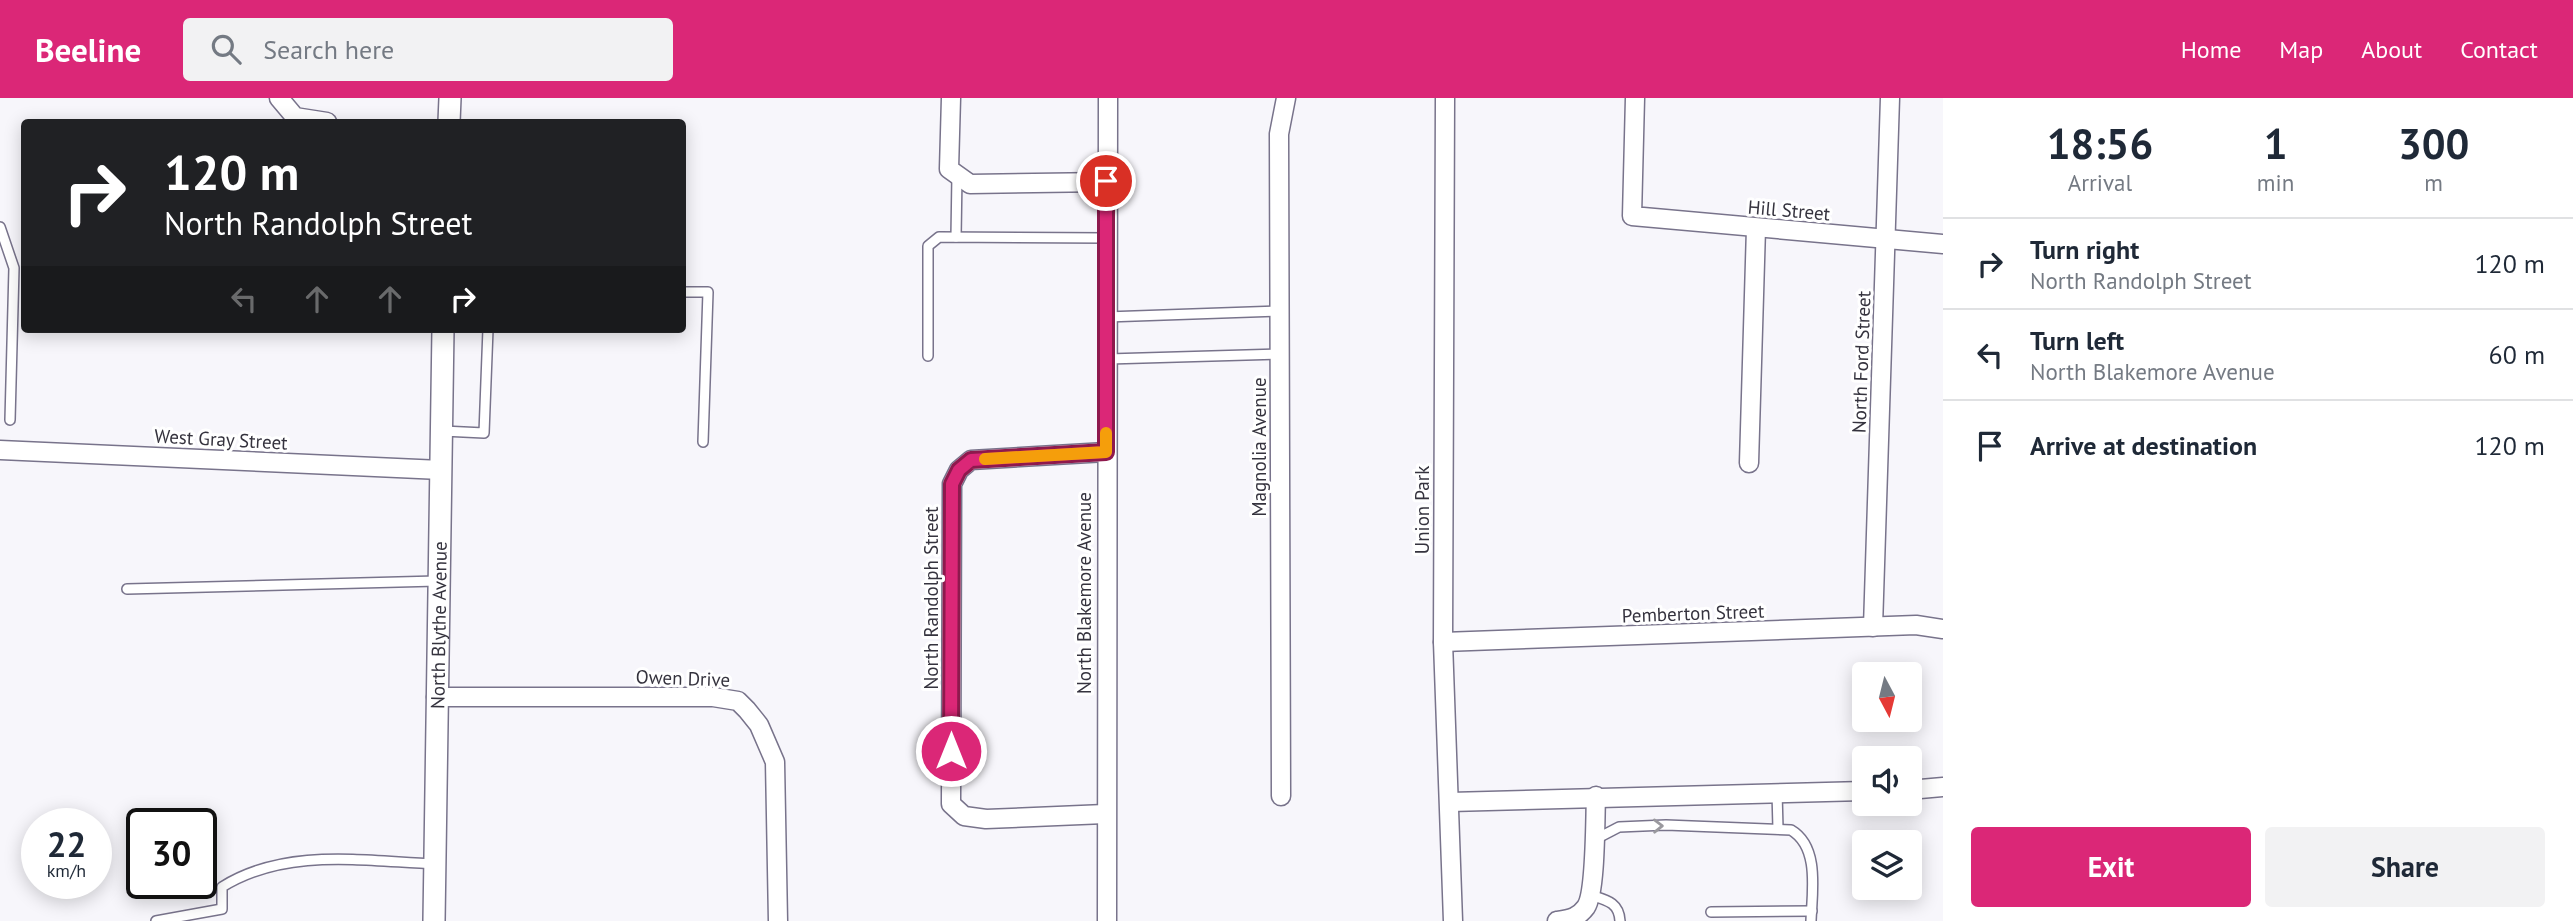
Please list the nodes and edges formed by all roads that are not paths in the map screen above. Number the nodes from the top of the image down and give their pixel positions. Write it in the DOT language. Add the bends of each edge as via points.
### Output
graph roads {
  1 [pos="279,98"];
  2 [pos="450,98"];
  3 [pos="951,98"];
  4 [pos="1108,98"];
  5 [pos="1286,98"];
  6 [pos="1444,98"];
  7 [pos="1635,98"];
  8 [pos="1890,98"];
  9 [pos="308,119"];
  10 [pos="449,119"];
  11 [pos="957,175"];
  12 [pos="1106,181"];
  13 [pos="0,227"];
  14 [pos="1756,228"];
  15 [pos="956,237"];
  16 [pos="1106,238"];
  17 [pos="1886,240"];
  18 [pos="1943,244"];
  19 [pos="686,292"];
  20 [pos="1279,311"];
  21 [pos="1106,317"];
  22 [pos="443,333"];
  23 [pos="488,333"];
  24 [pos="1280,354"];
  25 [pos="928,356"];
  26 [pos="1106,359"];
  27 [pos="10,420"];
  28 [pos="441,431"];
  29 [pos="703,442"];
  30 [pos="0,450"];
  31 [pos="1106,452"];
  32 [pos="1749,463"];
  33 [pos="441,470"];
  34 [pos="437,581"];
  35 [pos="127,589"];
  36 [pos="1873,627"];
  37 [pos="1943,629"];
  38 [pos="1443,642"];
  39 [pos="436,697"];
  40 [pos="1943,787"];
  41 [pos="1922,789"];
  42 [pos="1852,791"];
  43 [pos="1777,792"];
  44 [pos="1281,796"];
  45 [pos="1596,796"];
  46 [pos="1450,802"];
  47 [pos="1105,814"];
  48 [pos="1778,829"];
  49 [pos="1594,840"];
  50 [pos="435,864"];
  51 [pos="1590,895"];
  52 [pos="1712,912"];
  53 [pos="1811,916"];
  54 [pos="1577,919"];
  55 [pos="156,921"];
  56 [pos="434,921"];
  57 [pos="778,921"];
  58 [pos="1107,921"];
  59 [pos="1453,921"];
  60 [pos="1557,921"];
  61 [pos="1620,921"];
  1 -- 9 [label="street" via="295,117"];
  2 -- 10 [label="street"];
  3 -- 11 [label="street" via="947,154 949,169"];
  4 -- 12 [label="street, North Blakemore Avenue"];
  5 -- 20 [label="street, Magnolia Avenue" via="1279,135"];
  6 -- 38 [label="street, Union Park"];
  7 -- 14 [label="street, Hill Street" via="1632,216"];
  8 -- 17 [label="street, North Ford Street"];
  11 -- 12 [label="street" via="970,184"];
  11 -- 15 [label="lane"];
  12 -- 16 [label="street, North Blakemore Avenue"];
  13 -- 27 [label="lane" via="14,268"];
  14 -- 17 [label="street, Hill Street"];
  14 -- 32 [label="street"];
  15 -- 16 [label="lane"];
  15 -- 25 [label="lane" via="939,237 928,246"];
  16 -- 21 [label="street, North Blakemore Avenue"];
  17 -- 18 [label="street, Hill Street"];
  17 -- 36 [label="street, North Ford Street"];
  19 -- 29 [label="lane" via="708,292"];
  20 -- 21 [label="lane"];
  20 -- 24 [label="street, Magnolia Avenue"];
  21 -- 26 [label="street, North Blakemore Avenue"];
  22 -- 28 [label="street, North Blythe Avenue"];
  23 -- 28 [label="lane" via="484,433"];
  24 -- 26 [label="lane"];
  24 -- 44 [label="street, Magnolia Avenue"];
  26 -- 31 [label="street, North Blakemore Avenue"];
  28 -- 33 [label="street, North Blythe Avenue"];
  30 -- 33 [label="street, West Gray Street"];
  31 -- 47 [label="street, North Blakemore Avenue"];
  31 -- 47 [label="street, North Randolph Street" via="971,460 959,470 952,484 951,762 951,804 964,816"];
  33 -- 34 [label="street, North Blythe Avenue"];
  34 -- 35 [label="lane"];
  34 -- 39 [label="street, North Blythe Avenue"];
  36 -- 37 [label="street, Pemberton Street"];
  36 -- 38 [label="street, Pemberton Street"];
  38 -- 46 [label="street, Union Park"];
  39 -- 50 [label="street, North Blythe Avenue"];
  39 -- 57 [label="street, Owen Drive" via="713,697 738,701 759,724 775,762"];
  40 -- 41 [label="street"];
  42 -- 43 [label="street"];
  43 -- 45 [label="street"];
  43 -- 48 [label="lane"];
  45 -- 46 [label="street"];
  45 -- 49 [label="street"];
  46 -- 59 [label="street, Union Park"];
  47 -- 58 [label="street, North Blakemore Avenue"];
  49 -- 48 [label="lane, one-way" via="1619,827"];
  48 -- 53 [label="lane" via="1799,835 1809,853"];
  49 -- 51 [label="street"];
  50 -- 55 [label="lane" via="309,859 246,872 222,887 222,909"];
  50 -- 56 [label="street, North Blythe Avenue"];
  51 -- 54 [label="street"];
  51 -- 61 [label="lane" via="1612,902 1620,911"];
  52 -- 53 [label="lane"];
  54 -- 60 [label="street"];
}
